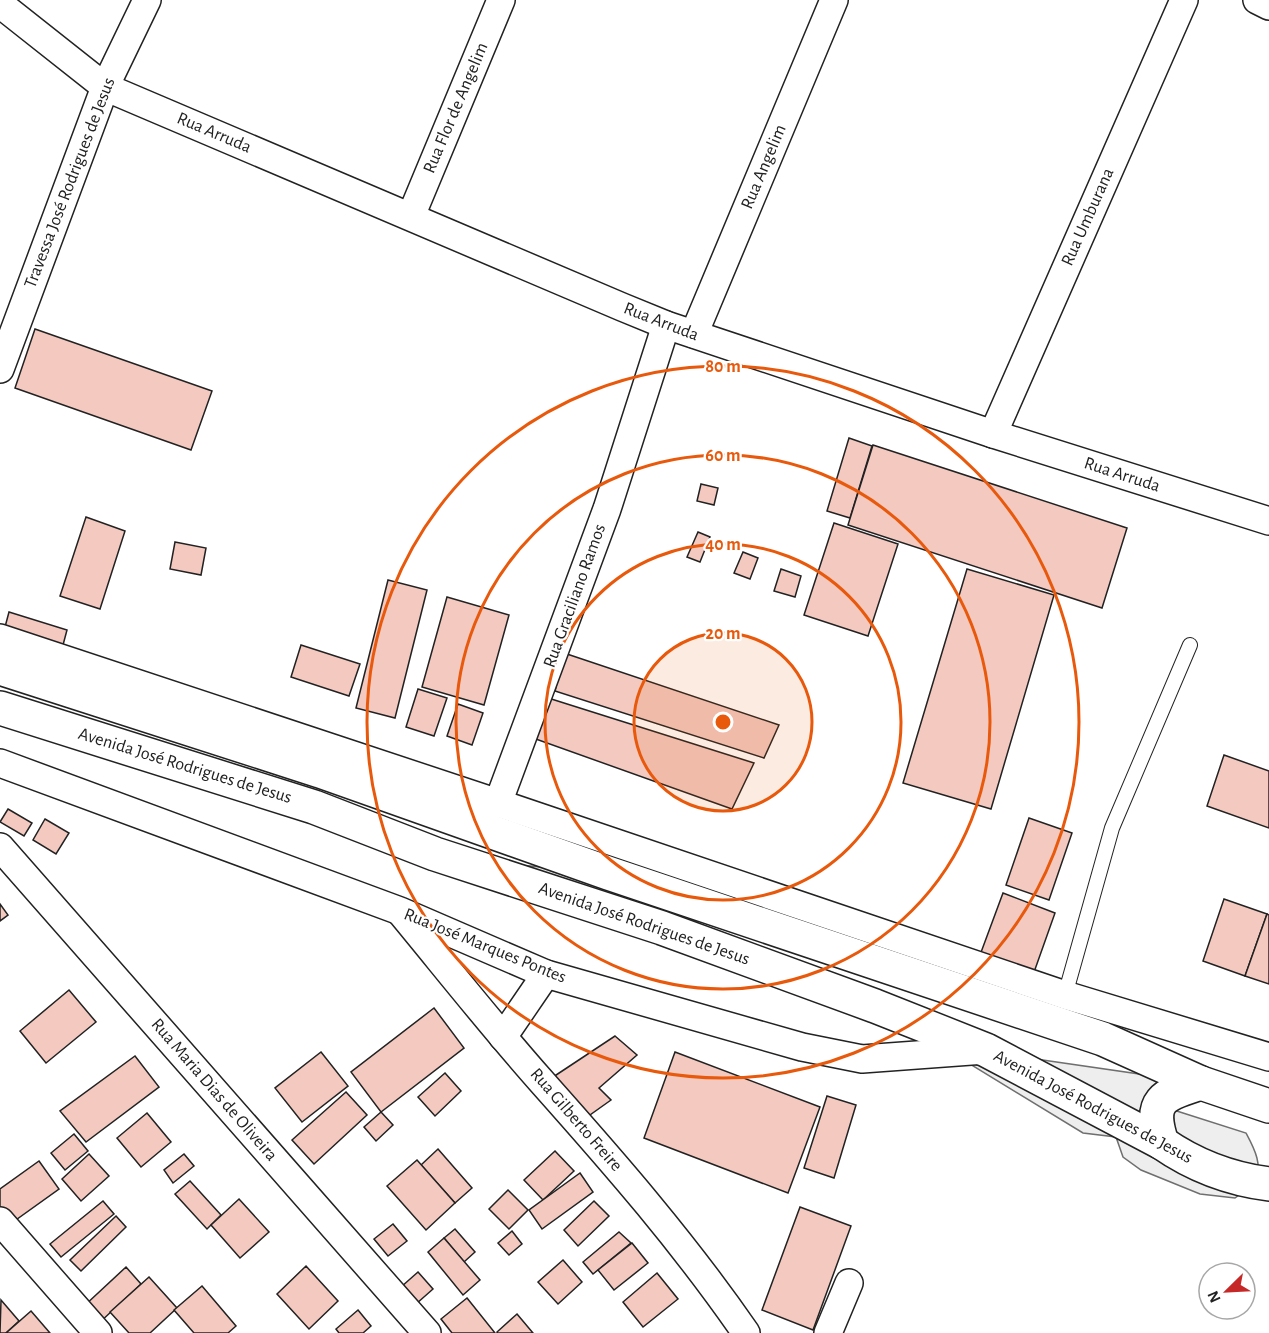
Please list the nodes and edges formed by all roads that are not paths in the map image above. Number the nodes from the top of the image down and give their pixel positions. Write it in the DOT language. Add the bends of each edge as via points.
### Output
graph roads {
  1 [pos="147,0"];
  2 [pos="501,0"];
  3 [pos="834,0"];
  4 [pos="1184,0"];
  5 [pos="1257,0"];
  6 [pos="0,4"];
  7 [pos="1269,6"];
  8 [pos="105,87"];
  9 [pos="411,216"];
  10 [pos="666,325"];
  11 [pos="694,334"];
  12 [pos="0,369"];
  13 [pos="993,434"];
  14 [pos="1269,521"];
  15 [pos="0,638"];
  16 [pos="1190,645"];
  17 [pos="0,668"];
  18 [pos="0,708"];
  19 [pos="0,763"];
  20 [pos="498,803"];
  21 [pos="433,811"];
  22 [pos="0,848"];
  23 [pos="400,911"];
  24 [pos="546,974"];
  25 [pos="1084,1017"];
  26 [pos="503,1037"];
  27 [pos="986,1050"];
  28 [pos="1269,1057"];
  29 [pos="1201,1083"];
  30 [pos="1269,1106"];
  31 [pos="1162,1143"];
  32 [pos="1269,1184"];
  33 [pos="0,1221"];
  34 [pos="849,1283"];
  35 [pos="98,1333"];
  36 [pos="427,1333"];
  37 [pos="746,1333"];
  38 [pos="828,1333"];
  1 -- 8 [label="street, Travessa José Rodrigues de Jesus"];
  2 -- 9 [label="street, Rua Flor de Angelim"];
  3 -- 11 [label="street, Rua Angelim"];
  4 -- 13 [label="street, Rua Umburana"];
  5 -- 7 [label="street"];
  6 -- 8 [label="street, Rua Arruda"];
  8 -- 9 [label="street, Rua Arruda"];
  8 -- 12 [label="street, Travessa José Rodrigues de Jesus"];
  9 -- 10 [label="street, Rua Arruda"];
  10 -- 11 [label="street, Rua Arruda"];
  10 -- 20 [label="street, Rua Graciliano Ramos" via="607,509"];
  11 -- 13 [label="street, Rua Arruda"];
  13 -- 14 [label="street, Rua Arruda"];
  15 -- 20 [label="street"];
  16 -- 25 [label="lane" via="1112,828"];
  17 -- 21 [label="main road, Avenida José Rodrigues de Jesus"];
  18 -- 27 [label="main road, Avenida José Rodrigues de Jesus" via="314,807 435,854 662,928"];
  19 -- 23 [label="street, Rua José Marques Pontes"];
  20 -- 21 [label="street"];
  20 -- 25 [label="street"];
  21 -- 25 [label="main road, Avenida José Rodrigues de Jesus" via="608,873"];
  22 -- 36 [label="street, Rua Maria Dias de Oliveira"];
  23 -- 24 [label="street, Rua José Marques Pontes"];
  23 -- 26 [label="street, Rua Gilberto Freire"];
  24 -- 26 [label="street"];
  24 -- 27 [label="street, Rua José Marques Pontes" via="802,1047 862,1059"];
  25 -- 28 [label="street"];
  25 -- 29 [label="main road, Avenida José Rodrigues de Jesus"];
  26 -- 37 [label="street, Rua Gilberto Freire" via="679,1240"];
  27 -- 31 [label="main road, Avenida José Rodrigues de Jesus"];
  29 -- 30 [label="main road, Avenida José Rodrigues de Jesus"];
  29 -- 31 [label="main road" via="1172,1092 1159,1104 1155,1121"];
  31 -- 32 [label="main road, Avenida José Rodrigues de Jesus" via="1223,1175"];
  33 -- 35 [label="street"];
  34 -- 38 [label="street"];
}
